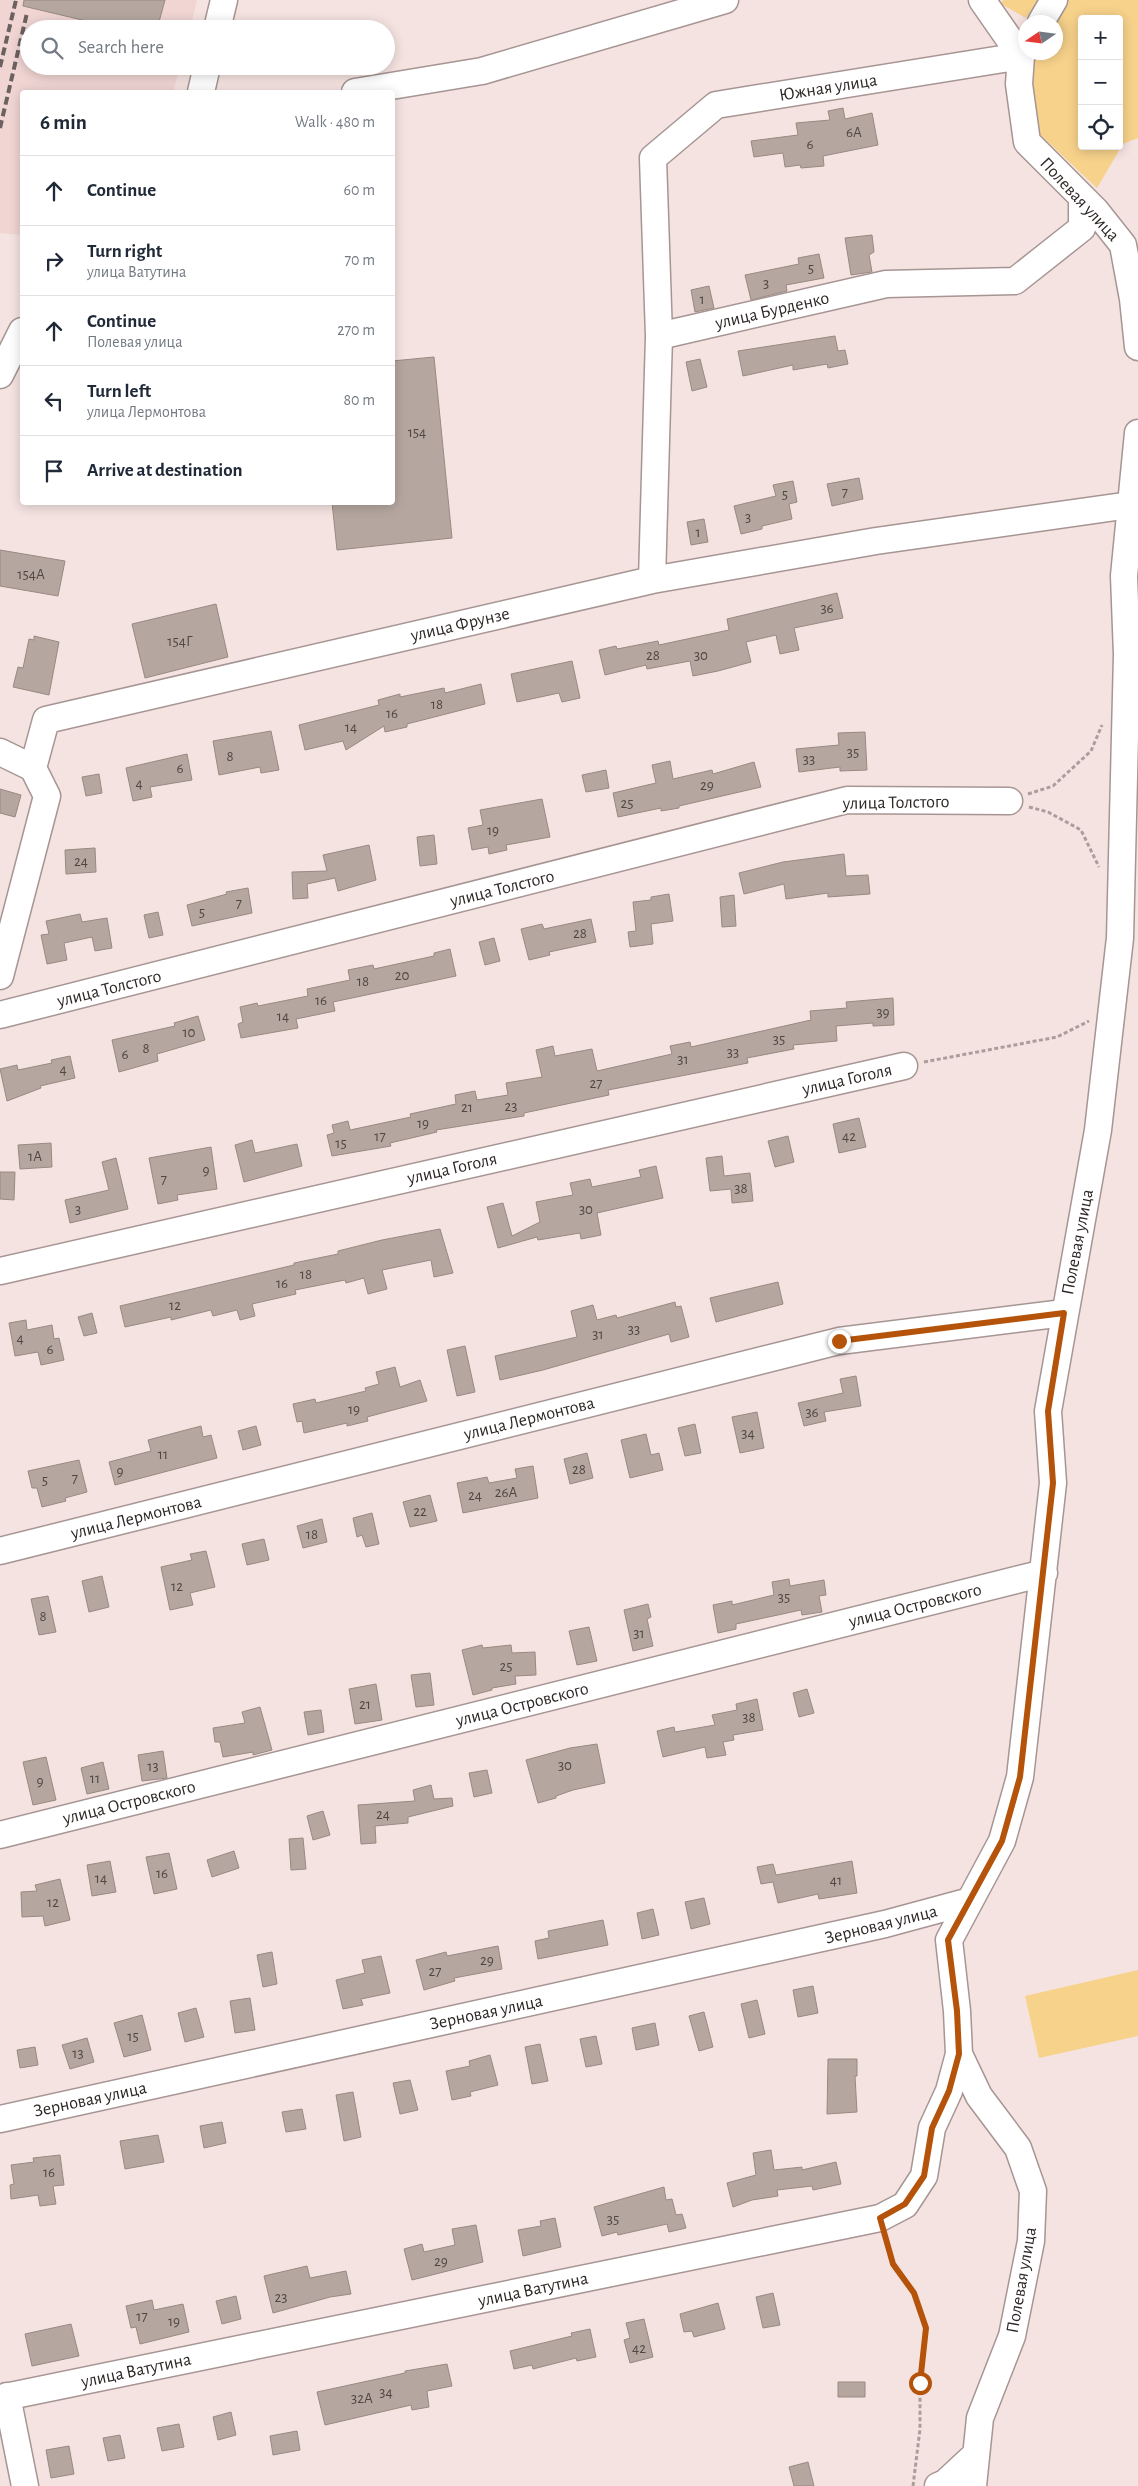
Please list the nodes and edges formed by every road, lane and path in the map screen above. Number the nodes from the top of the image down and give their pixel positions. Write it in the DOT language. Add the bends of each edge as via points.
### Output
graph roads {
  1 [pos="224,0"];
  2 [pos="725,0"];
  3 [pos="982,0"];
  4 [pos="1054,0"];
  5 [pos="1045,15"];
  6 [pos="219,20"];
  7 [pos="1018,46"];
  8 [pos="1018,53"];
  9 [pos="1022,60"];
  10 [pos="206,75"];
  11 [pos="202,90"];
  12 [pos="367,90"];
  13 [pos="1082,200"];
  14 [pos="20,335"];
  15 [pos="658,336"];
  16 [pos="1138,347"];
  17 [pos="0,375"];
  18 [pos="1138,433"];
  19 [pos="1130,505"];
  20 [pos="652,580"];
  21 [pos="1103,724"];
  22 [pos="0,752"];
  23 [pos="33,768"];
  24 [pos="1009,801"];
  25 [pos="1100,871"];
  26 [pos="0,976"];
  27 [pos="1111,1002"];
  28 [pos="0,1015"];
  29 [pos="904,1066"];
  30 [pos="0,1271"];
  31 [pos="1064,1313"];
  32 [pos="0,1551"];
  33 [pos="1044,1573"];
  34 [pos="0,1835"];
  35 [pos="970,1901"];
  36 [pos="959,2054"];
  37 [pos="0,2119"];
  38 [pos="880,2218"];
  39 [pos="4,2397"];
  40 [pos="974,2456"];
  41 [pos="25,2486"];
  42 [pos="913,2486"];
  43 [pos="938,2486"];
  44 [pos="973,2486"];
  1 -- 6 [label="street"];
  2 -- 12 [label="street" via="482,71"];
  3 -- 7 [label="street"];
  4 -- 5 [label="street"];
  8 -- 15 [label="street, Южная улица" via="716,105 653,158"];
  9 -- 13 [label="street, Полевая улица" via="1019,84 1026,142"];
  10 -- 11 [label="street"];
  13 -- 15 [label="street, улица Бурденко" via="1082,228 1015,281 886,284"];
  13 -- 16 [label="street, Полевая улица" via="1096,211 1123,245"];
  14 -- 17 [label="street"];
  15 -- 20 [label="street"];
  18 -- 19 [label="street, Полевая улица"];
  19 -- 20 [label="street, улица Фрунзе" via="876,541"];
  19 -- 27 [label="street, Полевая улица" via="1124,576 1127,655 1120,928"];
  20 -- 23 [label="street, улица Фрунзе" via="46,720"];
  21 -- 24 [label="path" via="1091,751 1053,786"];
  22 -- 23 [label="street"];
  23 -- 26 [label="street" via="47,796"];
  24 -- 25 [label="path" via="1048,812 1081,830"];
  24 -- 28 [label="street, улица Толстого" via="846,800"];
  27 -- 29 [label="path" via="1086,1024 1057,1037"];
  27 -- 31 [label="street, Полевая улица" via="1098,1130"];
  29 -- 30 [label="street, улица Гоголя"];
  31 -- 32 [label="street, улица Лермонтова" via="839,1341"];
  31 -- 33 [label="street, Полевая улица" via="1048,1411 1053,1483"];
  33 -- 34 [label="street, улица Островского"];
  33 -- 35 [label="street, Полевая улица" via="1020,1777 1002,1841"];
  35 -- 36 [label="street, Полевая улица" via="948,1940"];
  35 -- 37 [label="street, Зерновая улица" via="885,1924"];
  36 -- 38 [label="street, улица Ватутина" via="949,2091 932,2128 924,2176 905,2204"];
  36 -- 40 [label="street, Полевая улица" via="979,2096 1018,2148 1033,2191 1031,2241 1012,2336 980,2418"];
  38 -- 39 [label="street, улица Ватутина"];
  38 -- 42 [label="path" via="893,2264 914,2293 926,2328"];
  39 -- 41 [label="street"];
  40 -- 43 [label="street"];
  40 -- 44 [label="street, Полевая улица"];
}
